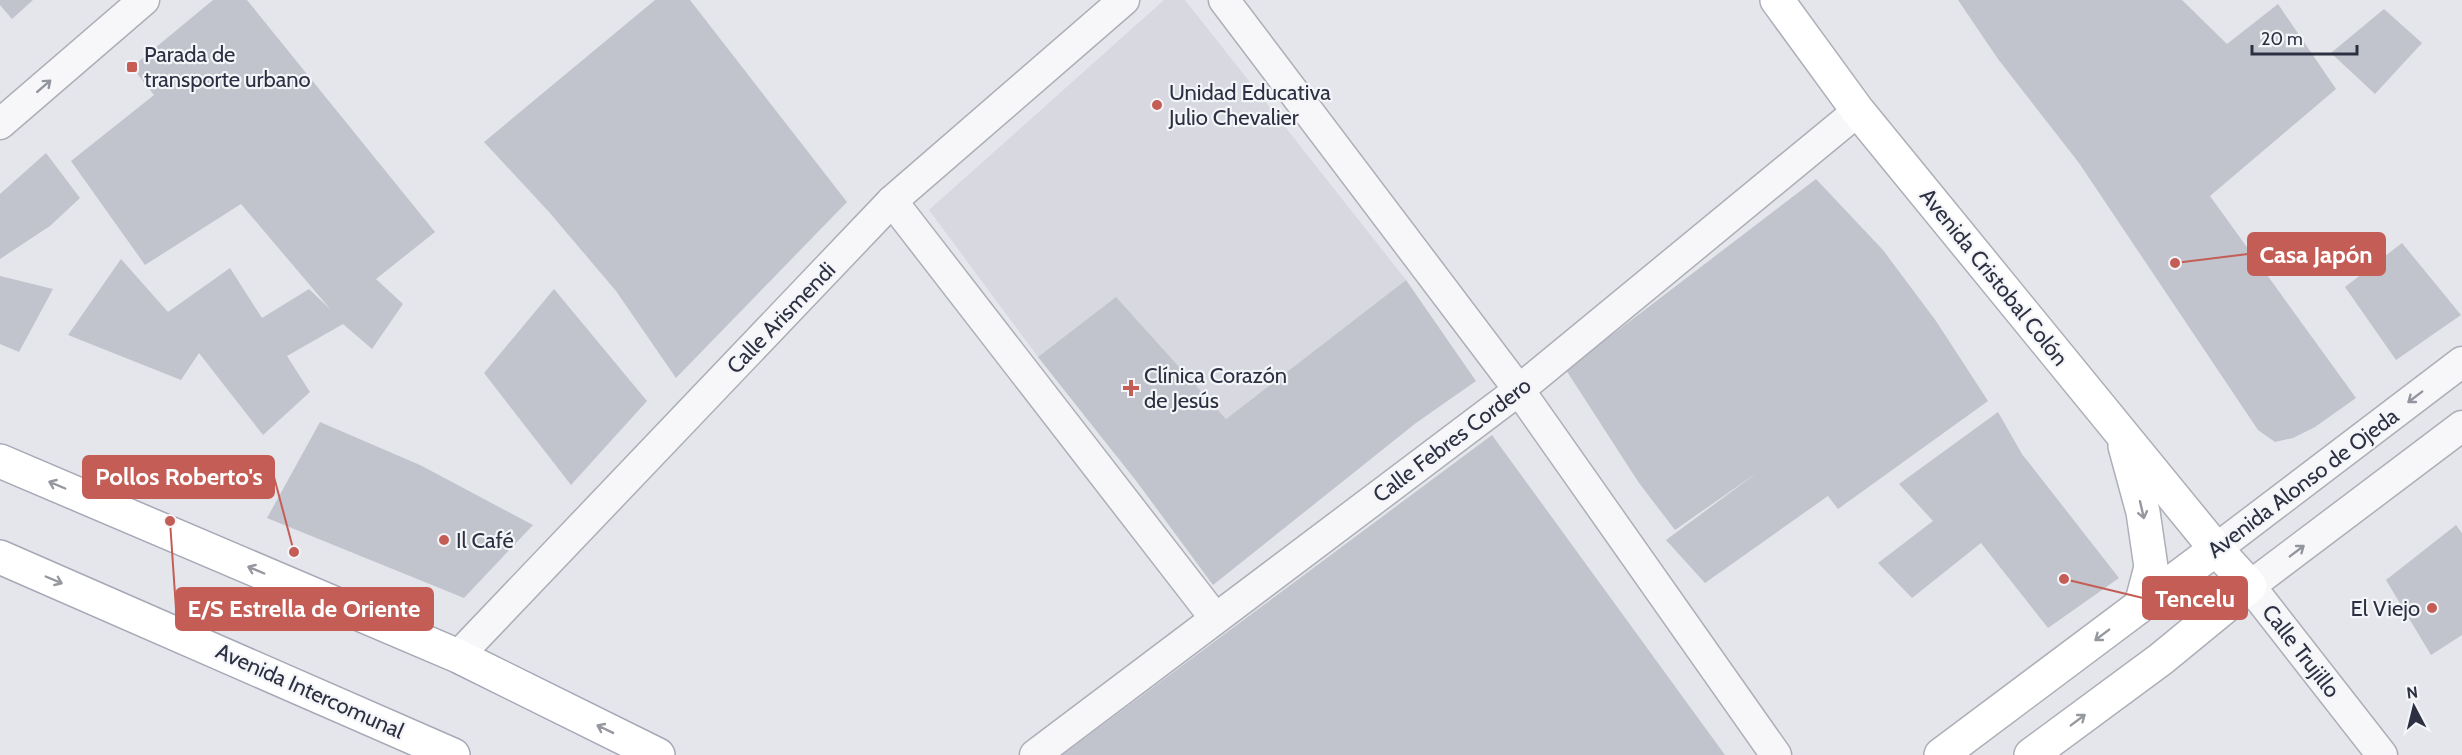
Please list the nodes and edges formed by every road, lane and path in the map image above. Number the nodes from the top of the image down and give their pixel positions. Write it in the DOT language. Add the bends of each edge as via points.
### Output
graph roads {
  1 [pos="144,0"];
  2 [pos="1124,0"];
  3 [pos="1224,0"];
  4 [pos="1777,0"];
  5 [pos="1858,111"];
  6 [pos="0,124"];
  7 [pos="892,201"];
  8 [pos="2462,362"];
  9 [pos="1519,390"];
  10 [pos="2462,426"];
  11 [pos="2121,433"];
  12 [pos="0,461"];
  13 [pos="2216,549"];
  14 [pos="0,557"];
  15 [pos="2250,586"];
  16 [pos="2141,605"];
  17 [pos="1215,618"];
  18 [pos="458,656"];
  19 [pos="453,755"];
  20 [pos="658,755"];
  21 [pos="1035,755"];
  22 [pos="1776,755"];
  23 [pos="1941,755"];
  24 [pos="2031,755"];
  25 [pos="2382,755"];
  6 -- 1 [label="street, one-way"];
  2 -- 7 [label="street, Calle Arismendi"];
  3 -- 9 [label="street"];
  4 -- 5 [label="street, Avenida Cristobal Colón"];
  5 -- 9 [label="street, Calle Febres Cordero"];
  5 -- 11 [label="street, Avenida Cristobal Colón"];
  7 -- 17 [label="street"];
  7 -- 18 [label="street, Calle Arismendi"];
  8 -- 13 [label="street, Avenida Alonso de Ojeda, one-way"];
  9 -- 17 [label="street, Calle Febres Cordero"];
  9 -- 22 [label="street"];
  15 -- 10 [label="street, one-way"];
  11 -- 13 [label="street, Avenida Cristobal Colón"];
  11 -- 16 [label="street, one-way" via="2143,512 2151,567"];
  18 -- 12 [label="street, one-way"];
  13 -- 15 [label="street, Calle Trujillo"];
  13 -- 16 [label="street, Avenida Alonso de Ojeda"];
  14 -- 19 [label="street, Avenida Intercomunal, one-way"];
  24 -- 15 [label="street, one-way" via="2161,659"];
  15 -- 25 [label="street, Calle Trujillo"];
  16 -- 23 [label="street, Avenida Alonso de Ojeda, one-way"];
  17 -- 21 [label="street, Calle Febres Cordero"];
  20 -- 18 [label="street, one-way"];
}
